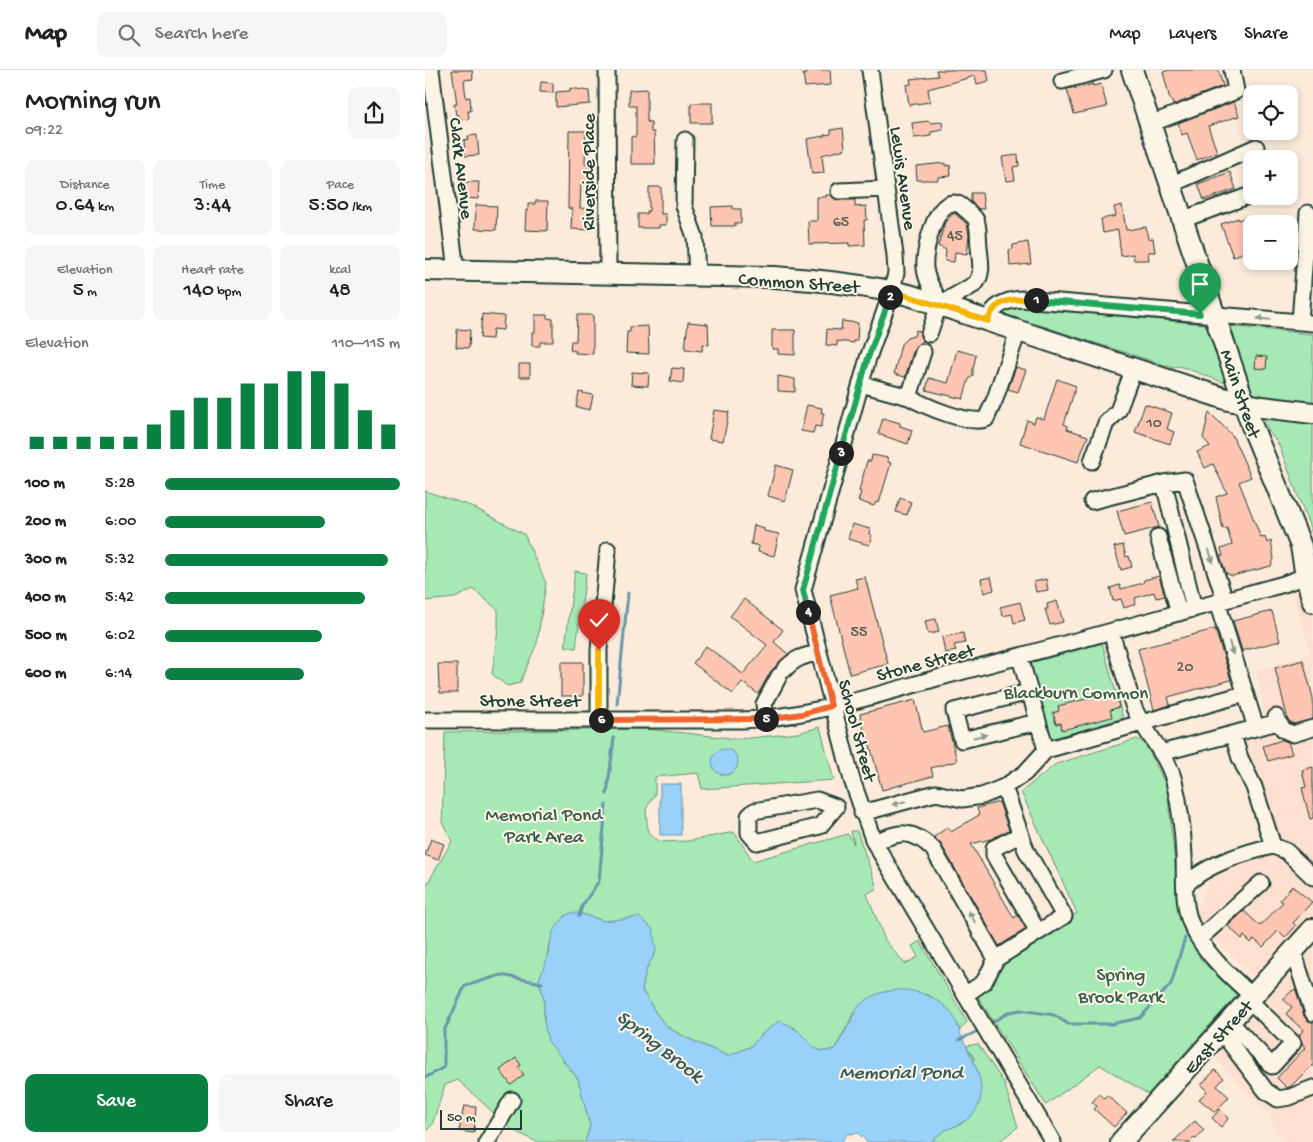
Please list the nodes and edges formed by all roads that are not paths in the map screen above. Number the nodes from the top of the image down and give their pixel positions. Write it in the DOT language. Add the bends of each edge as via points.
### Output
graph roads {
  1 [pos="431,70"];
  2 [pos="607,70"];
  3 [pos="870,70"];
  4 [pos="1104,70"];
  5 [pos="1231,70"];
  6 [pos="1136,71"];
  7 [pos="1062,81"];
  8 [pos="1150,124"];
  9 [pos="685,140"];
  10 [pos="1256,147"];
  11 [pos="1170,185"];
  12 [pos="886,189"];
  13 [pos="839,191"];
  14 [pos="1243,198"];
  15 [pos="1308,213"];
  16 [pos="1181,220"];
  17 [pos="425,270"];
  18 [pos="456,271"];
  19 [pos="608,274"];
  20 [pos="697,275"];
  21 [pos="892,291"];
  22 [pos="940,304"];
  23 [pos="1215,315"];
  24 [pos="988,321"];
  25 [pos="1306,323"];
  26 [pos="1018,330"];
  27 [pos="929,334"];
  28 [pos="923,352"];
  29 [pos="1134,368"];
  30 [pos="861,384"];
  31 [pos="909,397"];
  32 [pos="1244,403"];
  33 [pos="1313,413"];
  34 [pos="1091,461"];
  35 [pos="1164,483"];
  36 [pos="1092,501"];
  37 [pos="1197,513"];
  38 [pos="1173,519"];
  39 [pos="1158,537"];
  40 [pos="608,550"];
  41 [pos="1311,572"];
  42 [pos="1221,601"];
  43 [pos="1313,602"];
  44 [pos="1194,609"];
  45 [pos="1179,613"];
  46 [pos="1111,632"];
  47 [pos="818,653"];
  48 [pos="1020,657"];
  49 [pos="1029,692"];
  50 [pos="1244,694"];
  51 [pos="831,706"];
  52 [pos="766,719"];
  53 [pos="425,720"];
  54 [pos="599,720"];
  55 [pos="1037,722"];
  56 [pos="1141,724"];
  57 [pos="1256,728"];
  58 [pos="1313,728"];
  59 [pos="1233,735"];
  60 [pos="1046,750"];
  61 [pos="1161,753"];
  62 [pos="1004,787"];
  63 [pos="836,807"];
  64 [pos="860,807"];
  65 [pos="1021,835"];
  66 [pos="874,842"];
  67 [pos="1273,846"];
  68 [pos="1313,877"];
  69 [pos="1261,883"];
  70 [pos="1185,886"];
  71 [pos="1038,932"];
  72 [pos="1312,935"];
  73 [pos="1199,938"];
  74 [pos="1293,951"];
  75 [pos="996,959"];
  76 [pos="965,996"];
  77 [pos="1251,998"];
  78 [pos="1313,1013"];
  79 [pos="1225,1026"];
  80 [pos="1313,1088"];
  81 [pos="512,1100"];
  82 [pos="487,1142"];
  83 [pos="1053,1142"];
  84 [pos="1121,1142"];
  1 -- 18 [label="street, Clark Avenue"];
  2 -- 19 [label="street, Riverside Place"];
  3 -- 12 [label="street, Lewis Avenue"];
  4 -- 7 [label="street"];
  5 -- 8 [label="street" via="1236,91"];
  6 -- 8 [label="main road, Main Street"];
  8 -- 11 [label="main road, Main Street"];
  9 -- 20 [label="street" via="684,206 695,237"];
  10 -- 11 [label="street"];
  11 -- 16 [label="main road, Main Street"];
  12 -- 13 [label="street"];
  12 -- 21 [label="street, Lewis Avenue" via="896,273"];
  14 -- 16 [label="street"];
  15 -- 25 [label="street"];
  16 -- 23 [label="main road, Main Street"];
  17 -- 18 [label="main road, Common Street"];
  18 -- 19 [label="main road, Common Street"];
  19 -- 20 [label="main road, Common Street"];
  20 -- 21 [label="main road, Common Street" via="824,280"];
  21 -- 22 [label="main road, Common Street"];
  21 -- 30 [label="street, School Street"];
  22 -- 22 [label="street" via="980,278 975,219 960,204 942,208 933,220 925,267 927,279"];
  22 -- 24 [label="main road, Common Street"];
  22 -- 27 [label="street"];
  23 -- 24 [label="street" via="1012,299 998,305"];
  25 -- 23 [label="street, one-way"];
  23 -- 32 [label="main road, Main Street"];
  24 -- 26 [label="main road, Common Street"];
  26 -- 29 [label="main road, Common Street"];
  26 -- 31 [label="street" via="986,419 977,421 945,412"];
  28 -- 31 [label="street"];
  29 -- 32 [label="main road, Common Street"];
  29 -- 34 [label="street" via="1118,411 1106,423"];
  30 -- 31 [label="street"];
  30 -- 47 [label="street, School Street" via="803,590"];
  32 -- 33 [label="main road, Common Street"];
  32 -- 41 [label="main road, Main Street"];
  35 -- 36 [label="street"];
  35 -- 37 [label="street" via="1185,480"];
  35 -- 38 [label="street"];
  37 -- 38 [label="street"];
  37 -- 42 [label="street, one-way"];
  38 -- 44 [label="street"];
  39 -- 45 [label="street"];
  40 -- 54 [label="street" via="599,650"];
  41 -- 42 [label="street, Stone Street"];
  41 -- 43 [label="main road, Main Street"];
  42 -- 44 [label="street, Stone Street"];
  42 -- 50 [label="street, one-way"];
  44 -- 45 [label="street, Stone Street"];
  45 -- 46 [label="street, Stone Street"];
  46 -- 48 [label="street, Stone Street"];
  46 -- 56 [label="street"];
  47 -- 51 [label="street, School Street"];
  47 -- 52 [label="street" via="800,656 781,673 764,704"];
  48 -- 49 [label="street"];
  48 -- 51 [label="street, Stone Street"];
  49 -- 55 [label="street"];
  49 -- 55 [label="street, one-way" via="954,711 962,740"];
  50 -- 56 [label="street"];
  50 -- 57 [label="street"];
  51 -- 52 [label="street, Stone Street"];
  51 -- 64 [label="street, School Street"];
  52 -- 54 [label="street, Stone Street"];
  53 -- 54 [label="street, Stone Street"];
  55 -- 60 [label="street"];
  56 -- 60 [label="street"];
  56 -- 61 [label="street"];
  57 -- 58 [label="street" via="1277,720 1284,730 1293,734"];
  57 -- 59 [label="street"];
  59 -- 61 [label="street"];
  59 -- 67 [label="street" via="1240,758 1255,787"];
  60 -- 62 [label="street" via="1025,773"];
  61 -- 70 [label="street" via="1171,772 1176,792"];
  62 -- 64 [label="street, one-way" via="982,796 962,799 936,793"];
  62 -- 65 [label="street"];
  63 -- 63 [label="street" via="817,800 754,811 749,816 749,833 757,842 820,826"];
  63 -- 64 [label="street"];
  64 -- 66 [label="street, School Street"];
  65 -- 71 [label="street" via="1026,850 1064,916"];
  65 -- 71 [label="street" via="995,848 994,855"];
  75 -- 66 [label="street, one-way" via="933,849 925,841 910,833"];
  66 -- 76 [label="street, School Street"];
  67 -- 68 [label="street" via="1286,852"];
  67 -- 70 [label="street" via="1244,852 1193,878"];
  69 -- 73 [label="street"];
  70 -- 73 [label="street" via="1192,927"];
  71 -- 75 [label="street"];
  72 -- 74 [label="main road, East Street"];
  73 -- 77 [label="street"];
  74 -- 77 [label="main road, East Street"];
  74 -- 78 [label="street"];
  75 -- 76 [label="street" via="984,982"];
  76 -- 83 [label="street, School Street"];
  77 -- 79 [label="main road, East Street"];
  77 -- 79 [label="street" via="1293,1043 1273,1066"];
  79 -- 80 [label="street" via="1266,1091 1278,1099"];
  79 -- 84 [label="main road, East Street"];
  81 -- 82 [label="street"];
}
